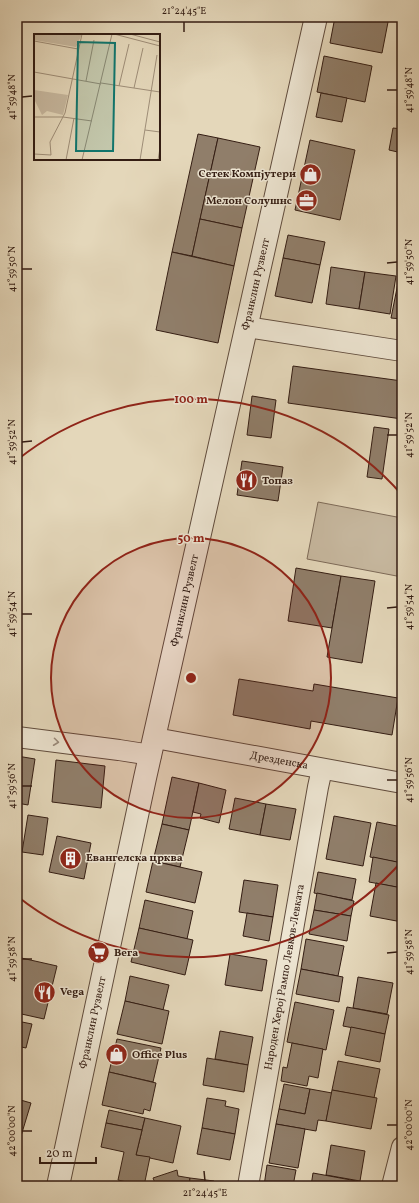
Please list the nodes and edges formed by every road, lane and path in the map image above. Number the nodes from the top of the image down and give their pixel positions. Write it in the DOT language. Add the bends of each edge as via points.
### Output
graph roads {
  1 [pos="316,17"];
  2 [pos="247,327"];
  3 [pos="402,351"];
  4 [pos="17,737"];
  5 [pos="153,747"];
  6 [pos="322,769"];
  7 [pos="402,783"];
  8 [pos="402,1147"];
  9 [pos="58,1186"];
  10 [pos="248,1186"];
  11 [pos="392,1186"];
  1 -- 2 [label="street, Франклин Рузвелт"];
  2 -- 3 [label="street"];
  2 -- 5 [label="street, Франклин Рузвелт"];
  4 -- 5 [label="street, Дрезденска, one-way" via="119,750"];
  5 -- 6 [label="street, Дрезденска"];
  5 -- 9 [label="street, Франклин Рузвелт"];
  6 -- 7 [label="street, Дрезденска"];
  6 -- 10 [label="street, Народен Херој Рампо Левков-Левката"];
  8 -- 11 [label="street"];
}
